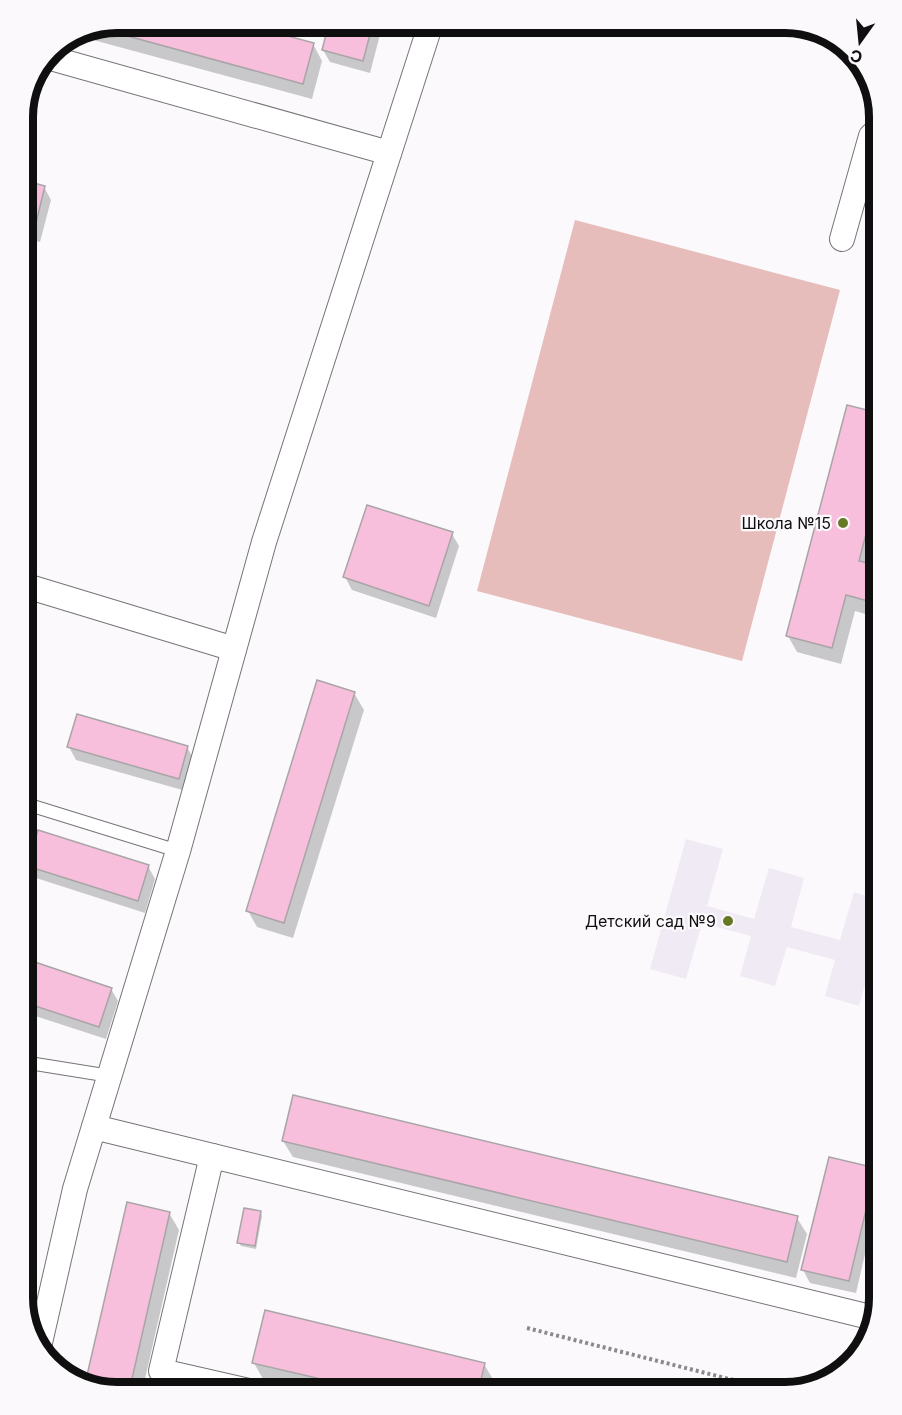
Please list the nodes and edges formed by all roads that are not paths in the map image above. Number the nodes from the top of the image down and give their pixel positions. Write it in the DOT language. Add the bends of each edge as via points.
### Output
graph roads {
  1 [pos="428,33"];
  2 [pos="56,60"];
  3 [pos="869,143"];
  4 [pos="389,153"];
  5 [pos="842,239"];
  6 [pos="33,588"];
  7 [pos="234,649"];
  8 [pos="33,807"];
  9 [pos="178,851"];
  10 [pos="33,1064"];
  11 [pos="110,1076"];
  12 [pos="94,1127"];
  13 [pos="212,1156"];
  14 [pos="867,1316"];
  15 [pos="42,1335"];
  16 [pos="209,1382"];
  1 -- 4 [label="street"];
  2 -- 4 [label="street"];
  3 -- 5 [label="street"];
  4 -- 7 [label="street"];
  6 -- 7 [label="street"];
  7 -- 9 [label="street"];
  8 -- 9 [label="lane"];
  9 -- 11 [label="street"];
  10 -- 11 [label="lane"];
  11 -- 12 [label="street"];
  12 -- 13 [label="street"];
  12 -- 15 [label="street" via="75,1189"];
  13 -- 14 [label="street"];
  13 -- 16 [label="street" via="160,1371"];
}
